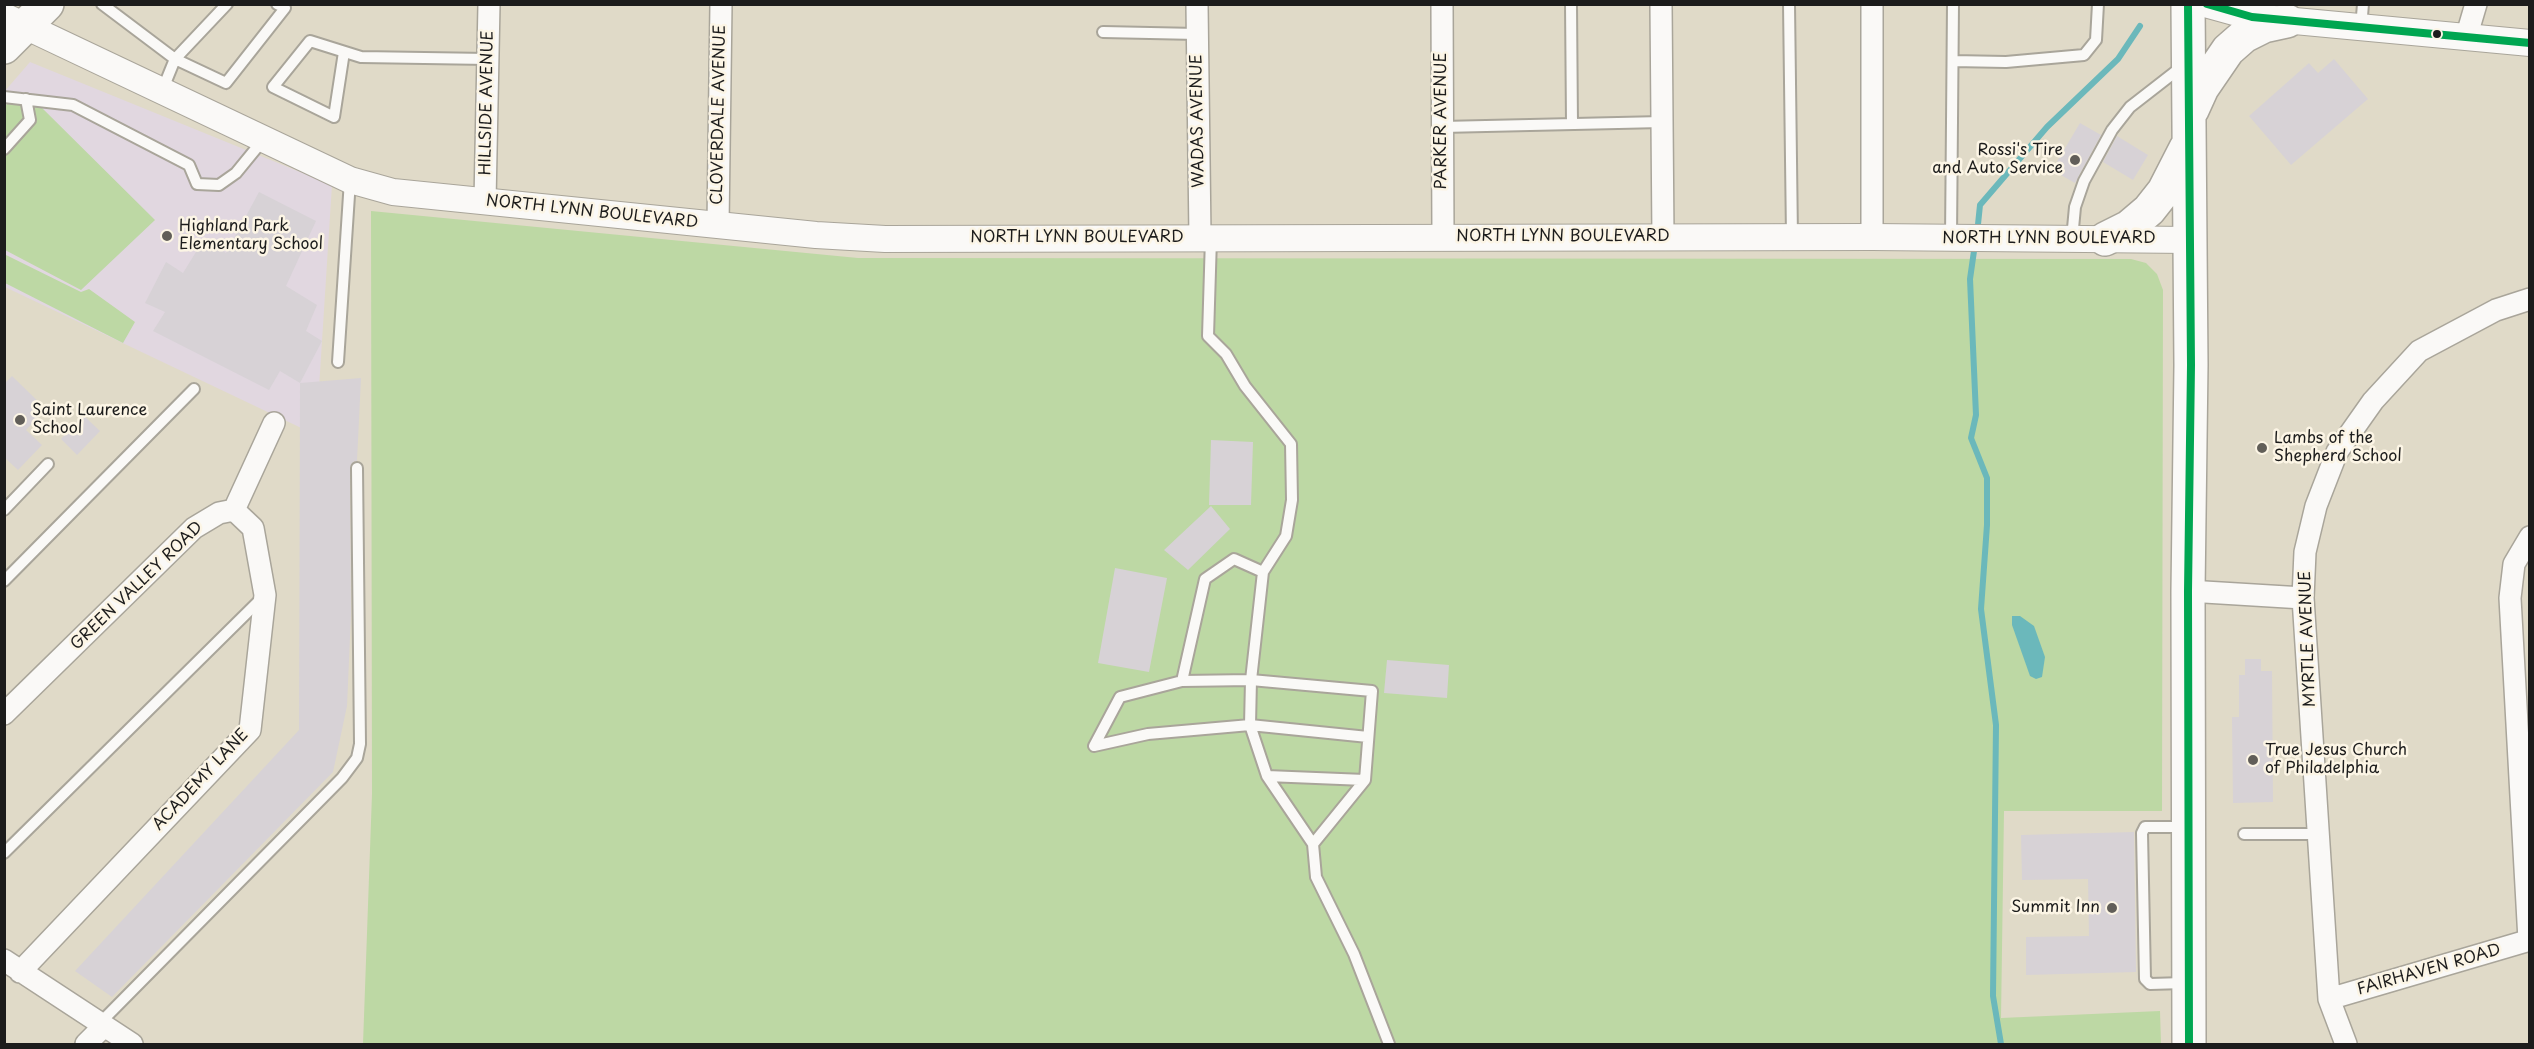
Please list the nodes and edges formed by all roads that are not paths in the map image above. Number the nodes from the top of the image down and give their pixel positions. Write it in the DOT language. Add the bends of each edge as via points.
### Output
graph roads {
  1 [pos="102,4"];
  2 [pos="227,4"];
  3 [pos="277,4"];
  4 [pos="489,4"];
  5 [pos="721,4"];
  6 [pos="1197,4"];
  7 [pos="1442,4"];
  8 [pos="1571,4"];
  9 [pos="1661,4"];
  10 [pos="1789,4"];
  11 [pos="1872,4"];
  12 [pos="1953,4"];
  13 [pos="2098,4"];
  14 [pos="2188,4"];
  15 [pos="2205,4"];
  16 [pos="2476,4"];
  17 [pos="2362,16"];
  18 [pos="2287,21"];
  19 [pos="20,23"];
  20 [pos="1103,32"];
  21 [pos="1197,34"];
  22 [pos="2466,38"];
  23 [pos="2529,43"];
  24 [pos="344,51"];
  25 [pos="175,59"];
  26 [pos="488,59"];
  27 [pos="1953,62"];
  28 [pos="2188,62"];
  29 [pos="162,91"];
  30 [pos="4,97"];
  31 [pos="26,99"];
  32 [pos="1662,122"];
  33 [pos="1572,124"];
  34 [pos="1442,127"];
  35 [pos="2189,129"];
  36 [pos="263,139"];
  37 [pos="4,149"];
  38 [pos="350,180"];
  39 [pos="485,201"];
  40 [pos="718,225"];
  41 [pos="1205,237"];
  42 [pos="1443,237"];
  43 [pos="1792,237"];
  44 [pos="1872,237"];
  45 [pos="1663,238"];
  46 [pos="1969,238"];
  47 [pos="2072,239"];
  48 [pos="2105,239"];
  49 [pos="2190,240"];
  50 [pos="2529,299"];
  51 [pos="338,362"];
  52 [pos="194,389"];
  53 [pos="274,423"];
  54 [pos="48,464"];
  55 [pos="357,468"];
  56 [pos="4,510"];
  57 [pos="234,510"];
  58 [pos="2529,537"];
  59 [pos="1263,572"];
  60 [pos="4,581"];
  61 [pos="2188,591"];
  62 [pos="266,595"];
  63 [pos="2303,598"];
  64 [pos="1251,680"];
  65 [pos="1182,681"];
  66 [pos="4,714"];
  67 [pos="1250,725"];
  68 [pos="1368,737"];
  69 [pos="1267,776"];
  70 [pos="1365,780"];
  71 [pos="2188,827"];
  72 [pos="2244,834"];
  73 [pos="2319,834"];
  74 [pos="1314,844"];
  75 [pos="4,853"];
  76 [pos="2529,940"];
  77 [pos="12,966"];
  78 [pos="2189,984"];
  79 [pos="2329,999"];
  80 [pos="101,1025"];
  81 [pos="86,1044"];
  82 [pos="132,1044"];
  83 [pos="1389,1044"];
  84 [pos="2189,1044"];
  85 [pos="2346,1044"];
  1 -- 25 [label="lane"];
  2 -- 25 [label="lane"];
  3 -- 25 [label="lane" via="285,8 226,83"];
  4 -- 26 [label="street, HILLSIDE AVENUE"];
  5 -- 40 [label="street, CLOVERDALE AVENUE"];
  6 -- 21 [label="street, WADAS AVENUE"];
  7 -- 34 [label="street, PARKER AVENUE"];
  8 -- 33 [label="lane"];
  9 -- 32 [label="street"];
  10 -- 43 [label="lane"];
  11 -- 44 [label="street"];
  12 -- 27 [label="lane"];
  13 -- 27 [label="lane" via="2096,40 2084,55"];
  14 -- 28 [label="highway"];
  15 -- 18 [label="street" via="2240,15"];
  16 -- 22 [label="street"];
  17 -- 18 [label="street"];
  17 -- 22 [label="street"];
  18 -- 35 [label="highway" via="2254,31 2228,50 2202,88"];
  19 -- 29 [label="street, NORTH LYNN BOULEVARD"];
  20 -- 21 [label="lane"];
  21 -- 41 [label="street, WADAS AVENUE"];
  22 -- 23 [label="street"];
  24 -- 24 [label="lane" via="310,41 273,87 334,117"];
  24 -- 26 [label="lane" via="361,57"];
  25 -- 29 [label="lane"];
  26 -- 39 [label="street, HILLSIDE AVENUE"];
  27 -- 46 [label="lane"];
  28 -- 35 [label="highway"];
  28 -- 47 [label="lane" via="2130,107 2112,130 2084,181 2075,207"];
  29 -- 36 [label="street, NORTH LYNN BOULEVARD"];
  30 -- 31 [label="lane"];
  31 -- 36 [label="lane" via="72,105 189,165 197,184 219,185 236,173"];
  31 -- 37 [label="lane" via="30,120"];
  32 -- 33 [label="lane"];
  32 -- 45 [label="street"];
  33 -- 34 [label="lane"];
  34 -- 42 [label="street, PARKER AVENUE"];
  35 -- 48 [label="highway" via="2176,171 2149,210 2130,227"];
  35 -- 49 [label="highway"];
  36 -- 38 [label="street, NORTH LYNN BOULEVARD"];
  38 -- 39 [label="street, NORTH LYNN BOULEVARD" via="393,192"];
  38 -- 51 [label="lane"];
  39 -- 40 [label="street, NORTH LYNN BOULEVARD"];
  40 -- 41 [label="street, NORTH LYNN BOULEVARD" via="885,239"];
  41 -- 42 [label="street, NORTH LYNN BOULEVARD"];
  41 -- 59 [label="lane" via="1208,336 1226,354 1245,386 1291,444 1292,500 1286,536"];
  42 -- 45 [label="street, NORTH LYNN BOULEVARD"];
  43 -- 44 [label="street, NORTH LYNN BOULEVARD"];
  43 -- 45 [label="street, NORTH LYNN BOULEVARD"];
  44 -- 46 [label="street, NORTH LYNN BOULEVARD"];
  46 -- 47 [label="street, NORTH LYNN BOULEVARD"];
  47 -- 48 [label="street, NORTH LYNN BOULEVARD"];
  48 -- 49 [label="street, NORTH LYNN BOULEVARD"];
  49 -- 61 [label="highway"];
  50 -- 63 [label="street, MYRTLE AVENUE" via="2496,310 2419,351 2373,401 2337,452 2316,506 2306,552"];
  52 -- 60 [label="lane"];
  53 -- 57 [label="street"];
  54 -- 56 [label="lane"];
  55 -- 80 [label="lane" via="357,758 342,778"];
  57 -- 62 [label="street, ACADEMY LANE" via="253,528"];
  57 -- 66 [label="street, GREEN VALLEY ROAD" via="219,513 194,528"];
  58 -- 76 [label="street" via="2514,564 2510,598"];
  59 -- 64 [label="lane"];
  59 -- 65 [label="lane" via="1234,559 1205,579"];
  61 -- 63 [label="street"];
  61 -- 71 [label="highway"];
  62 -- 75 [label="lane"];
  62 -- 77 [label="street, ACADEMY LANE" via="250,730"];
  63 -- 73 [label="street, MYRTLE AVENUE"];
  64 -- 65 [label="lane"];
  64 -- 67 [label="lane"];
  64 -- 68 [label="lane" via="1372,691"];
  65 -- 67 [label="lane" via="1120,697 1094,746 1149,734"];
  67 -- 68 [label="lane"];
  67 -- 69 [label="lane"];
  68 -- 70 [label="lane"];
  69 -- 70 [label="lane"];
  69 -- 74 [label="lane"];
  70 -- 74 [label="lane"];
  71 -- 78 [label="highway"];
  71 -- 78 [label="lane" via="2145,827 2142,833 2145,979 2150,984"];
  72 -- 73 [label="lane"];
  73 -- 79 [label="street, MYRTLE AVENUE"];
  74 -- 83 [label="lane" via="1316,877 1354,954"];
  76 -- 79 [label="street, FAIRHAVEN ROAD"];
  77 -- 80 [label="street"];
  78 -- 84 [label="highway"];
  79 -- 85 [label="street, MYRTLE AVENUE"];
  80 -- 81 [label="street"];
  80 -- 82 [label="street"];
}
